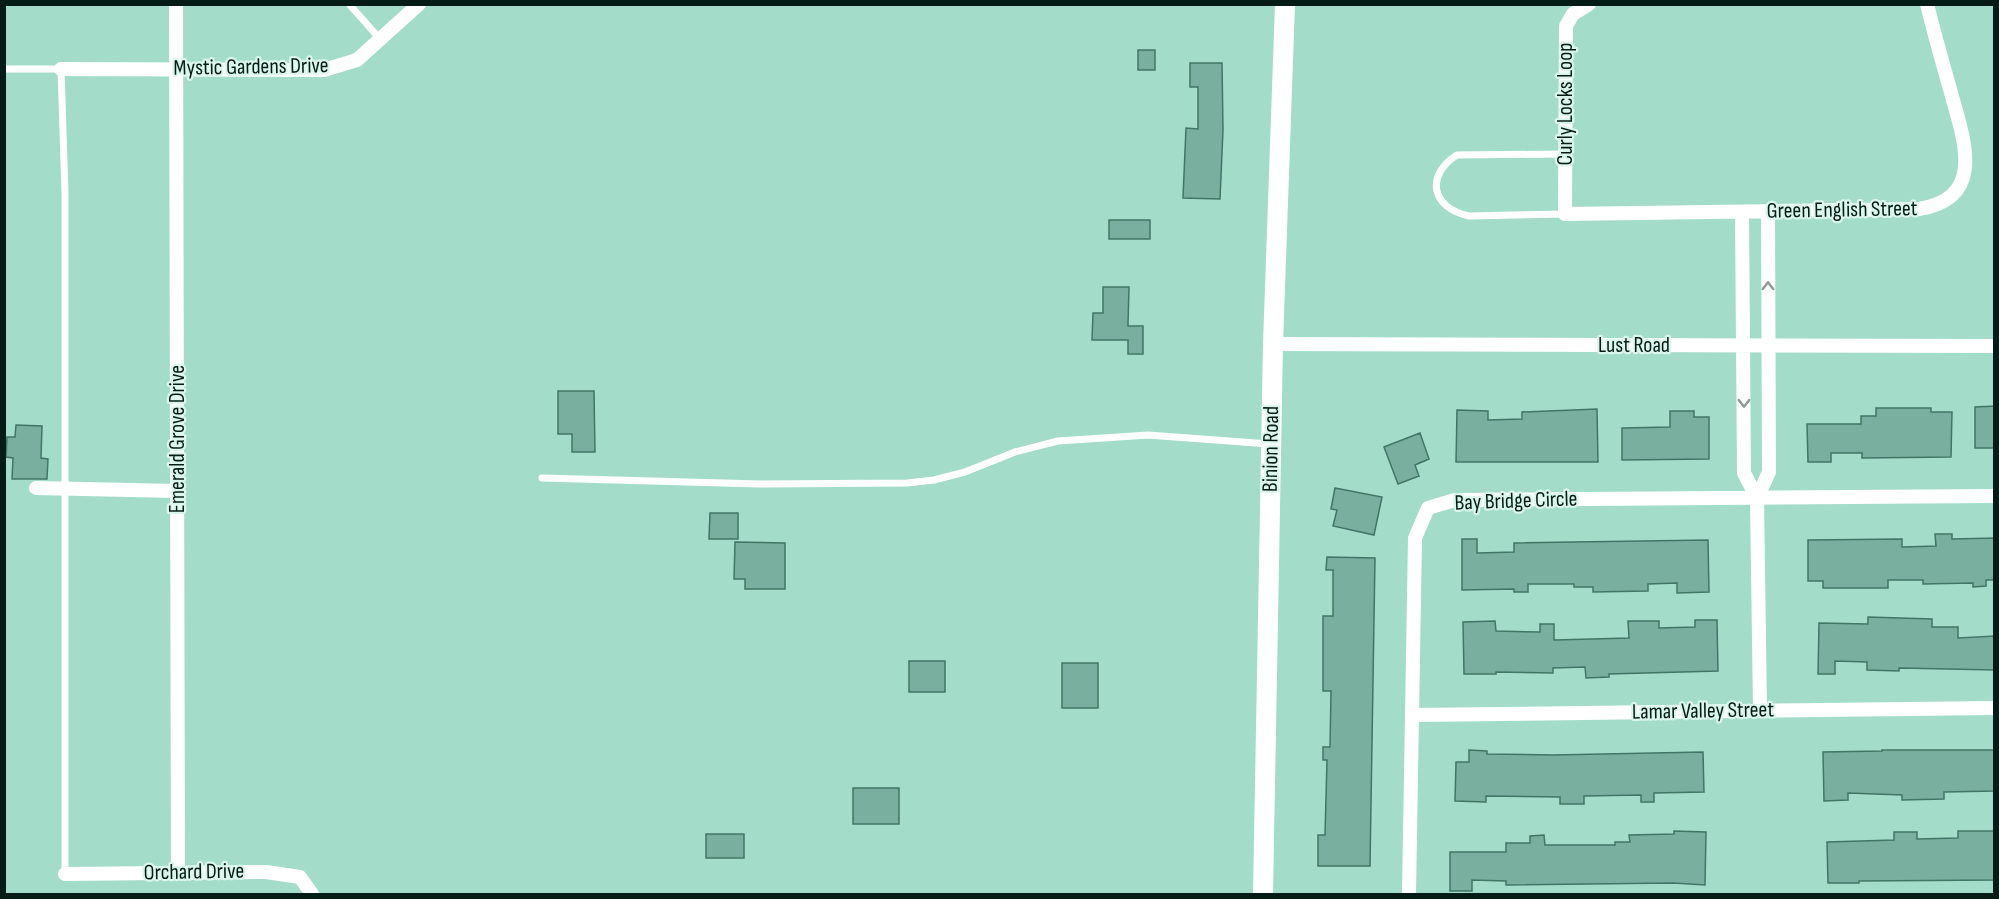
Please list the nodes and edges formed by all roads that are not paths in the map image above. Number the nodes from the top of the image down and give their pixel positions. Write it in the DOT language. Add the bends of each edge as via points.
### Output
graph roads {
  1 [pos="176,4"];
  2 [pos="349,4"];
  3 [pos="419,4"];
  4 [pos="1285,4"];
  5 [pos="1588,4"];
  6 [pos="1927,4"];
  7 [pos="380,39"];
  8 [pos="4,69"];
  9 [pos="61,69"];
  10 [pos="176,69"];
  11 [pos="1564,154"];
  12 [pos="1768,212"];
  13 [pos="1742,213"];
  14 [pos="1565,214"];
  15 [pos="1273,344"];
  16 [pos="1744,345"];
  17 [pos="1769,345"];
  18 [pos="1995,346"];
  19 [pos="1271,444"];
  20 [pos="542,478"];
  21 [pos="36,488"];
  22 [pos="65,489"];
  23 [pos="177,491"];
  24 [pos="1995,496"];
  25 [pos="1757,498"];
  26 [pos="1995,708"];
  27 [pos="1760,710"];
  28 [pos="1412,715"];
  29 [pos="178,873"];
  30 [pos="65,874"];
  31 [pos="312,894"];
  32 [pos="1263,894"];
  33 [pos="1409,894"];
  1 -- 10 [label="street, Emerald Grove Drive"];
  2 -- 7 [label="lane"];
  3 -- 7 [label="street, Mystic Gardens Drive"];
  4 -- 15 [label="main road, Binion Road"];
  5 -- 11 [label="street, Curly Locks Loop" via="1573,14 1566,26"];
  6 -- 12 [label="street, Green English Street" via="1967,156 1961,183 1942,203 1919,209"];
  7 -- 10 [label="street, Mystic Gardens Drive" via="357,60 324,70"];
  8 -- 9 [label="lane"];
  9 -- 10 [label="street, Mystic Gardens Drive"];
  9 -- 22 [label="lane"];
  10 -- 23 [label="street, Emerald Grove Drive"];
  11 -- 14 [label="street, Curly Locks Loop"];
  11 -- 14 [label="lane" via="1458,155 1440,169 1437,179 1438,197 1456,213"];
  12 -- 13 [label="street, Green English Street"];
  17 -- 12 [label="street, one-way"];
  13 -- 14 [label="street, Green English Street"];
  13 -- 16 [label="street"];
  15 -- 16 [label="street, Lust Road"];
  15 -- 19 [label="main road, Binion Road"];
  16 -- 17 [label="street, Lust Road"];
  16 -- 25 [label="street, one-way" via="1744,473"];
  17 -- 18 [label="street, Lust Road"];
  17 -- 25 [label="street" via="1769,472"];
  19 -- 20 [label="lane" via="1148,435 1058,441 945,477 907,483 760,484"];
  19 -- 32 [label="main road, Binion Road"];
  21 -- 22 [label="street"];
  22 -- 23 [label="street"];
  22 -- 30 [label="lane"];
  23 -- 29 [label="street, Emerald Grove Drive"];
  24 -- 25 [label="street, Bay Bridge Circle"];
  25 -- 27 [label="street"];
  25 -- 28 [label="street, Bay Bridge Circle" via="1455,500 1428,507 1415,537"];
  26 -- 27 [label="street, Lamar Valley Street"];
  27 -- 28 [label="street, Lamar Valley Street"];
  28 -- 33 [label="street, Bay Bridge Circle"];
  29 -- 30 [label="street, Orchard Drive"];
  29 -- 31 [label="street, Orchard Drive" via="266,872 300,877"];
}
